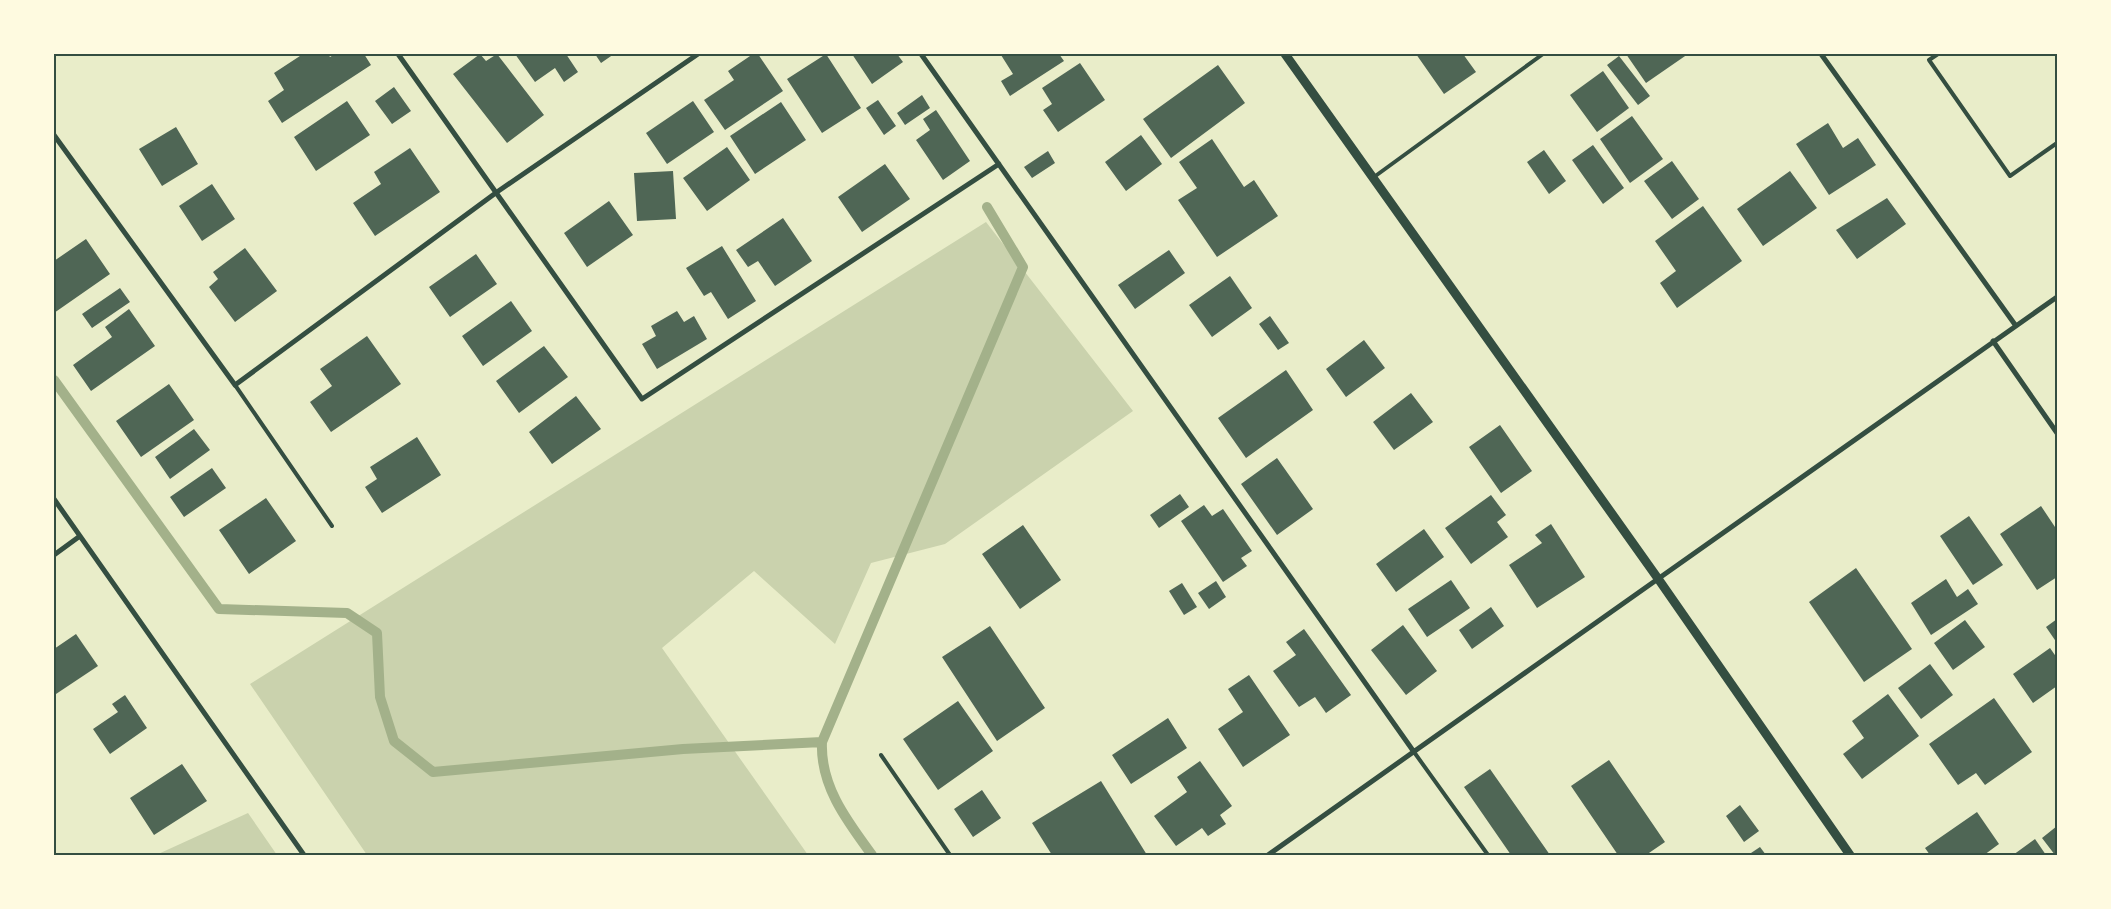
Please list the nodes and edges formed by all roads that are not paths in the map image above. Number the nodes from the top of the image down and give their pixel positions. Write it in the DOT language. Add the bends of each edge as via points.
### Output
graph roads {
  1 [pos="398,54"];
  2 [pos="698,54"];
  3 [pos="921,54"];
  4 [pos="1285,54"];
  5 [pos="1543,54"];
  6 [pos="1821,54"];
  7 [pos="1938,54"];
  8 [pos="54,135"];
  9 [pos="2057,143"];
  10 [pos="999,164"];
  11 [pos="1372,178"];
  12 [pos="497,192"];
  13 [pos="2057,297"];
  14 [pos="2016,326"];
  15 [pos="1993,341"];
  16 [pos="235,385"];
  17 [pos="2057,433"];
  18 [pos="54,498"];
  19 [pos="332,526"];
  20 [pos="80,536"];
  21 [pos="54,555"];
  22 [pos="1659,580"];
  23 [pos="1414,752"];
  24 [pos="881,755"];
  25 [pos="304,855"];
  26 [pos="950,855"];
  27 [pos="1268,855"];
  28 [pos="1488,855"];
  29 [pos="1850,855"];
  1 -- 12 [label="street"];
  2 -- 12 [label="street"];
  3 -- 10 [label="street"];
  4 -- 11 [label="street"];
  5 -- 11 [label="lane"];
  6 -- 14 [label="street"];
  7 -- 9 [label="lane" via="1929,60 2010,176"];
  8 -- 16 [label="street"];
  10 -- 12 [label="street" via="642,399"];
  10 -- 23 [label="street"];
  11 -- 22 [label="street"];
  12 -- 16 [label="street"];
  13 -- 14 [label="street"];
  14 -- 15 [label="street"];
  15 -- 17 [label="street"];
  15 -- 22 [label="street"];
  16 -- 19 [label="lane"];
  18 -- 20 [label="street"];
  20 -- 21 [label="street"];
  20 -- 25 [label="street"];
  22 -- 23 [label="street"];
  22 -- 29 [label="street"];
  23 -- 27 [label="street"];
  23 -- 28 [label="lane"];
  24 -- 26 [label="lane"];
}
